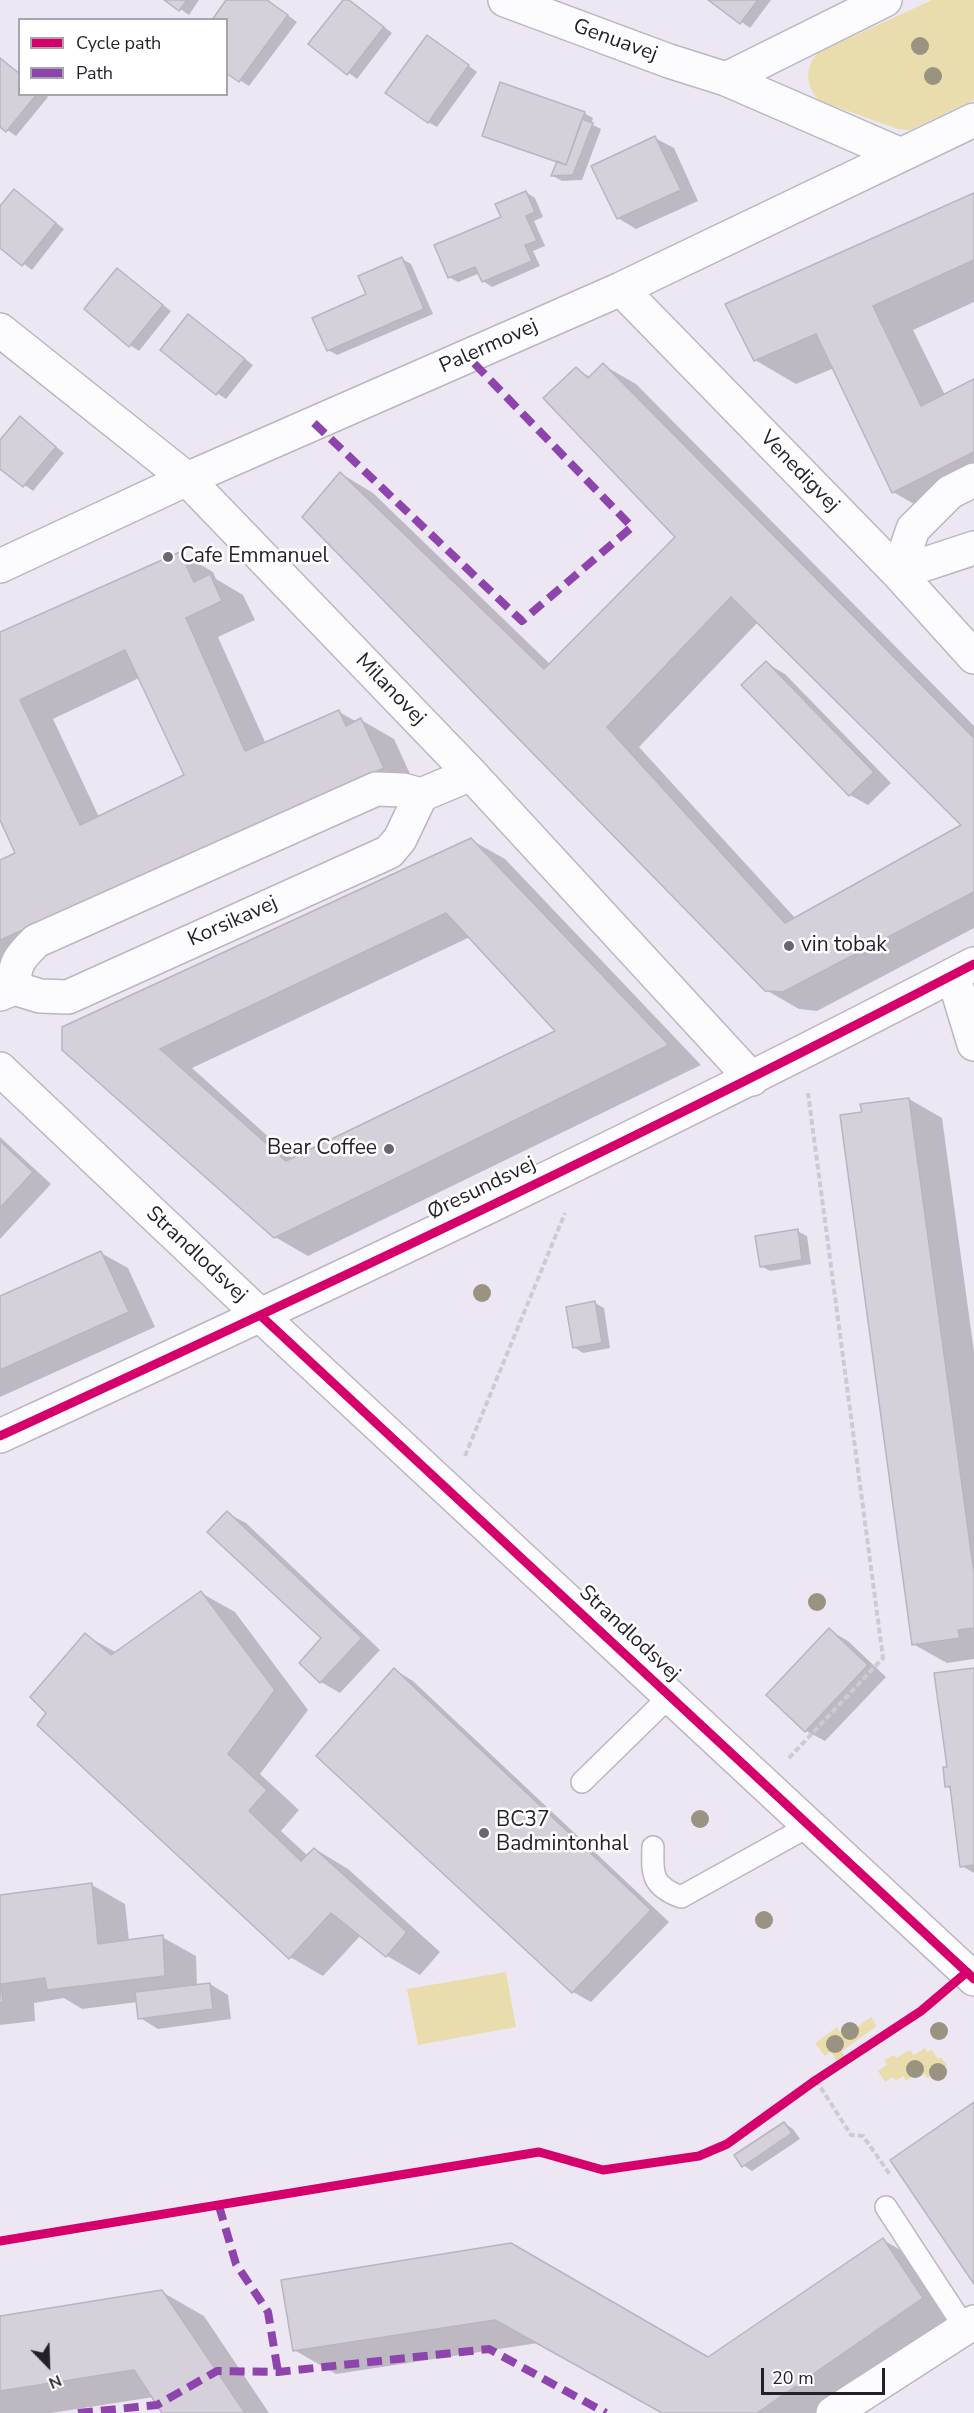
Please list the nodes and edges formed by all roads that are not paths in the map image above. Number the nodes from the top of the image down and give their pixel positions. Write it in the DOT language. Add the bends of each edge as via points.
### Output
graph roads {
  1 [pos="505,0"];
  2 [pos="885,0"];
  3 [pos="726,79"];
  4 [pos="974,120"];
  5 [pos="901,154"];
  6 [pos="621,289"];
  7 [pos="0,330"];
  8 [pos="187,479"];
  9 [pos="974,480"];
  10 [pos="974,548"];
  11 [pos="0,566"];
  12 [pos="898,573"];
  13 [pos="974,657"];
  14 [pos="471,774"];
  15 [pos="421,795"];
  16 [pos="964,970"];
  17 [pos="7,991"];
  18 [pos="974,1044"];
  19 [pos="0,1069"];
  20 [pos="752,1079"];
  21 [pos="261,1316"];
  22 [pos="0,1436"];
  23 [pos="670,1696"];
  24 [pos="582,1782"];
  25 [pos="809,1826"];
  26 [pos="653,1847"];
  27 [pos="974,1979"];
  28 [pos="886,2207"];
  29 [pos="969,2325"];
  30 [pos="832,2413"];
  1 -- 3 [label="street, Genuavej"];
  2 -- 3 [label="street"];
  3 -- 5 [label="street, Genuavej"];
  4 -- 5 [label="street, Palermovej"];
  5 -- 6 [label="street, Palermovej"];
  6 -- 8 [label="street, Palermovej"];
  6 -- 12 [label="street, Venedigvej"];
  7 -- 8 [label="street, Milanovej"];
  8 -- 11 [label="street, Palermovej"];
  8 -- 14 [label="street, Milanovej"];
  9 -- 12 [label="street" via="950,492 913,529"];
  10 -- 12 [label="street"];
  12 -- 13 [label="street, Venedigvej"];
  14 -- 15 [label="street"];
  14 -- 20 [label="street, Milanovej"];
  15 -- 17 [label="street, Korsikavej" via="376,789 36,941 21,956"];
  15 -- 17 [label="street, Korsikavej" via="400,840 389,852 68,997"];
  16 -- 18 [label="street"];
  16 -- 20 [label="street, Øresundsvej"];
  19 -- 21 [label="street, Strandlodsvej"];
  20 -- 21 [label="street, Øresundsvej"];
  21 -- 22 [label="street, Øresundsvej"];
  21 -- 23 [label="street, Strandlodsvej"];
  23 -- 24 [label="lane"];
  23 -- 25 [label="street, Strandlodsvej"];
  25 -- 26 [label="lane" via="681,1897 666,1891 652,1873"];
  25 -- 27 [label="street, Strandlodsvej"];
  28 -- 29 [label="lane"];
  29 -- 30 [label="street"];
}
